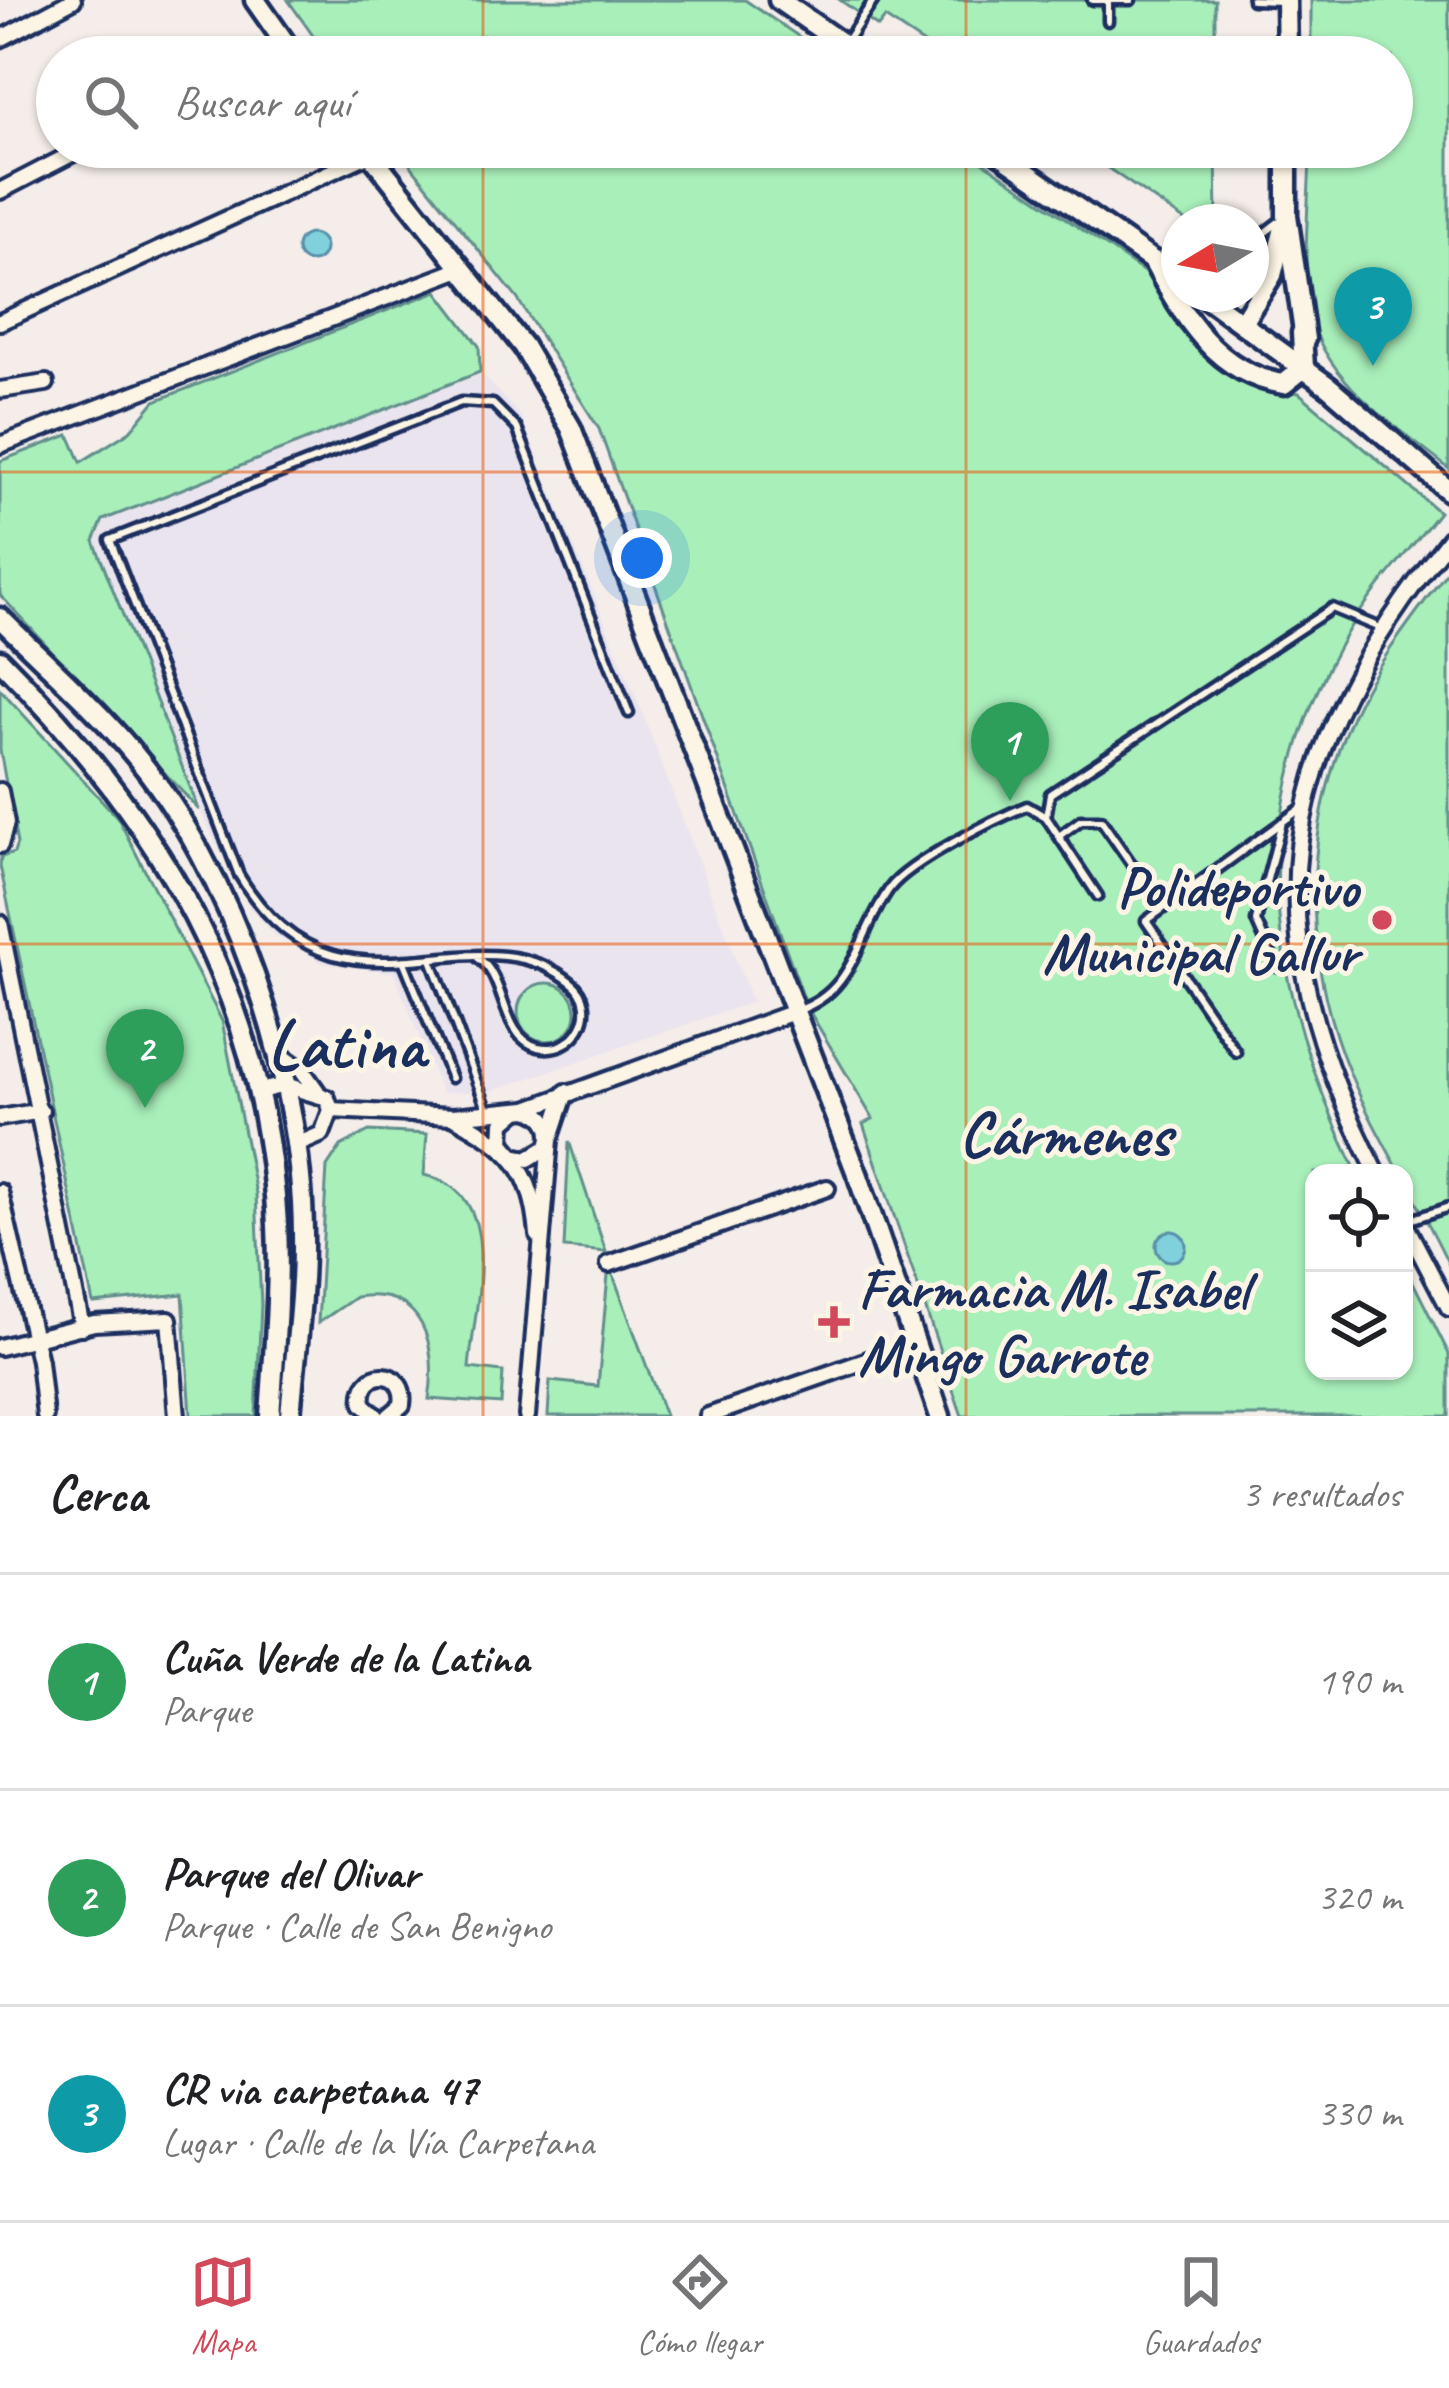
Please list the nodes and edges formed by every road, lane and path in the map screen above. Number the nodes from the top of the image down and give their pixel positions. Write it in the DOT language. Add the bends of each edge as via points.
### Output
graph roads {
  1 [pos="73,0"];
  2 [pos="255,0"];
  3 [pos="779,0"];
  4 [pos="874,0"];
  5 [pos="1092,0"];
  6 [pos="1112,0"];
  7 [pos="1131,0"];
  8 [pos="1252,0"];
  9 [pos="1286,0"];
  10 [pos="1108,21"];
  11 [pos="280,36"];
  12 [pos="831,36"];
  13 [pos="850,36"];
  14 [pos="1287,36"];
  15 [pos="0,39"];
  16 [pos="44,168"];
  17 [pos="331,168"];
  18 [pos="381,168"];
  19 [pos="1020,168"];
  20 [pos="1287,168"];
  21 [pos="0,191"];
  22 [pos="1287,215"];
  23 [pos="1269,229"];
  24 [pos="1153,261"];
  25 [pos="1161,267"];
  26 [pos="461,269"];
  27 [pos="1226,312"];
  28 [pos="0,322"];
  29 [pos="1242,323"];
  30 [pos="1302,333"];
  31 [pos="1304,368"];
  32 [pos="46,383"];
  33 [pos="1329,387"];
  34 [pos="0,390"];
  35 [pos="0,445"];
  36 [pos="1449,490"];
  37 [pos="1449,539"];
  38 [pos="0,617"];
  39 [pos="1383,629"];
  40 [pos="0,660"];
  41 [pos="629,713"];
  42 [pos="0,791"];
  43 [pos="1303,807"];
  44 [pos="1046,817"];
  45 [pos="1282,822"];
  46 [pos="1059,836"];
  47 [pos="0,845"];
  48 [pos="1148,888"];
  49 [pos="1098,896"];
  50 [pos="0,923"];
  51 [pos="431,958"];
  52 [pos="478,958"];
  53 [pos="404,962"];
  54 [pos="1276,966"];
  55 [pos="794,1012"];
  56 [pos="1236,1052"];
  57 [pos="277,1053"];
  58 [pos="451,1078"];
  59 [pos="285,1085"];
  60 [pos="260,1091"];
  61 [pos="317,1091"];
  62 [pos="566,1092"];
  63 [pos="523,1109"];
  64 [pos="331,1110"];
  65 [pos="41,1111"];
  66 [pos="488,1112"];
  67 [pos="453,1116"];
  68 [pos="0,1118"];
  69 [pos="550,1139"];
  70 [pos="297,1145"];
  71 [pos="507,1151"];
  72 [pos="1373,1164"];
  73 [pos="827,1188"];
  74 [pos="0,1192"];
  75 [pos="1449,1207"];
  76 [pos="1413,1219"];
  77 [pos="1413,1239"];
  78 [pos="541,1257"];
  79 [pos="609,1264"];
  80 [pos="1449,1308"];
  81 [pos="82,1327"];
  82 [pos="32,1339"];
  83 [pos="0,1347"];
  84 [pos="888,1353"];
  85 [pos="370,1414"];
  86 [pos="45,1416"];
  87 [pos="177,1416"];
  88 [pos="270,1416"];
  89 [pos="290,1416"];
  90 [pos="389,1416"];
  91 [pos="527,1416"];
  92 [pos="708,1416"];
  93 [pos="940,1416"];
  1 -- 15 [label="street"];
  2 -- 11 [label="street"];
  3 -- 12 [label="street"];
  4 -- 13 [label="lane"];
  5 -- 6 [label="lane"];
  6 -- 7 [label="lane"];
  6 -- 10 [label="lane"];
  8 -- 9 [label="lane"];
  9 -- 14 [label="street"];
  16 -- 21 [label="street"];
  17 -- 28 [label="street"];
  18 -- 26 [label="street"];
  19 -- 24 [label="street"];
  20 -- 22 [label="street"];
  22 -- 23 [label="lane"];
  22 -- 29 [label="street" via="1272,275"];
  22 -- 30 [label="street"];
  24 -- 25 [label="street"];
  24 -- 31 [label="street" via="1184,318 1223,359 1283,384"];
  26 -- 35 [label="street"];
  26 -- 55 [label="street" via="523,346 571,428"];
  27 -- 29 [label="street"];
  29 -- 31 [label="street"];
  30 -- 31 [label="street"];
  30 -- 33 [label="street"];
  31 -- 33 [label="street"];
  32 -- 34 [label="street"];
  33 -- 36 [label="street"];
  37 -- 39 [label="street"];
  38 -- 57 [label="street" via="131,750 196,847"];
  39 -- 43 [label="street" via="1339,702"];
  39 -- 44 [label="lane" via="1332,608 1050,794"];
  40 -- 60 [label="street" via="136,818 189,900 228,985"];
  41 -- 53 [label="lane" via="517,428 493,404 461,402 110,540 257,904 323,952"];
  42 -- 47 [label="street"];
  43 -- 45 [label="lane"];
  43 -- 72 [label="street" via="1296,876 1303,981 1324,1057"];
  44 -- 46 [label="lane"];
  44 -- 55 [label="lane" via="1027,806 986,823 892,885 838,989"];
  45 -- 54 [label="lane" via="1256,921"];
  45 -- 56 [label="lane" via="1146,921"];
  46 -- 48 [label="lane" via="1082,820 1101,820"];
  46 -- 49 [label="lane"];
  50 -- 65 [label="street"];
  51 -- 52 [label="lane"];
  51 -- 53 [label="lane"];
  51 -- 66 [label="lane"];
  52 -- 52 [label="lane" via="530,1044 555,1048 578,1035 586,1011 569,980 537,964"];
  53 -- 58 [label="lane"];
  55 -- 62 [label="street"];
  55 -- 93 [label="street"];
  57 -- 59 [label="street"];
  57 -- 61 [label="street"];
  59 -- 60 [label="street"];
  59 -- 61 [label="street"];
  59 -- 70 [label="street"];
  60 -- 70 [label="street" via="271,1101 281,1144"];
  60 -- 88 [label="street" via="278,1240"];
  61 -- 64 [label="street"];
  62 -- 63 [label="street"];
  62 -- 69 [label="street"];
  63 -- 66 [label="street"];
  63 -- 69 [label="street" via="548,1123"];
  63 -- 71 [label="street" via="500,1133"];
  64 -- 67 [label="street"];
  64 -- 70 [label="street" via="322,1134"];
  65 -- 68 [label="street"];
  65 -- 81 [label="street"];
  66 -- 67 [label="street"];
  67 -- 71 [label="street"];
  69 -- 71 [label="street" via="536,1157"];
  69 -- 78 [label="street"];
  70 -- 89 [label="street" via="303,1230"];
  71 -- 78 [label="street" via="534,1194"];
  73 -- 79 [label="street"];
  74 -- 82 [label="street"];
  75 -- 76 [label="lane"];
  77 -- 80 [label="street"];
  78 -- 91 [label="street"];
  81 -- 82 [label="street"];
  81 -- 87 [label="street" via="169,1319"];
  82 -- 83 [label="street"];
  82 -- 86 [label="street"];
  84 -- 92 [label="street"];
  85 -- 90 [label="street" via="361,1397 365,1384 390,1376 404,1398"];
}
